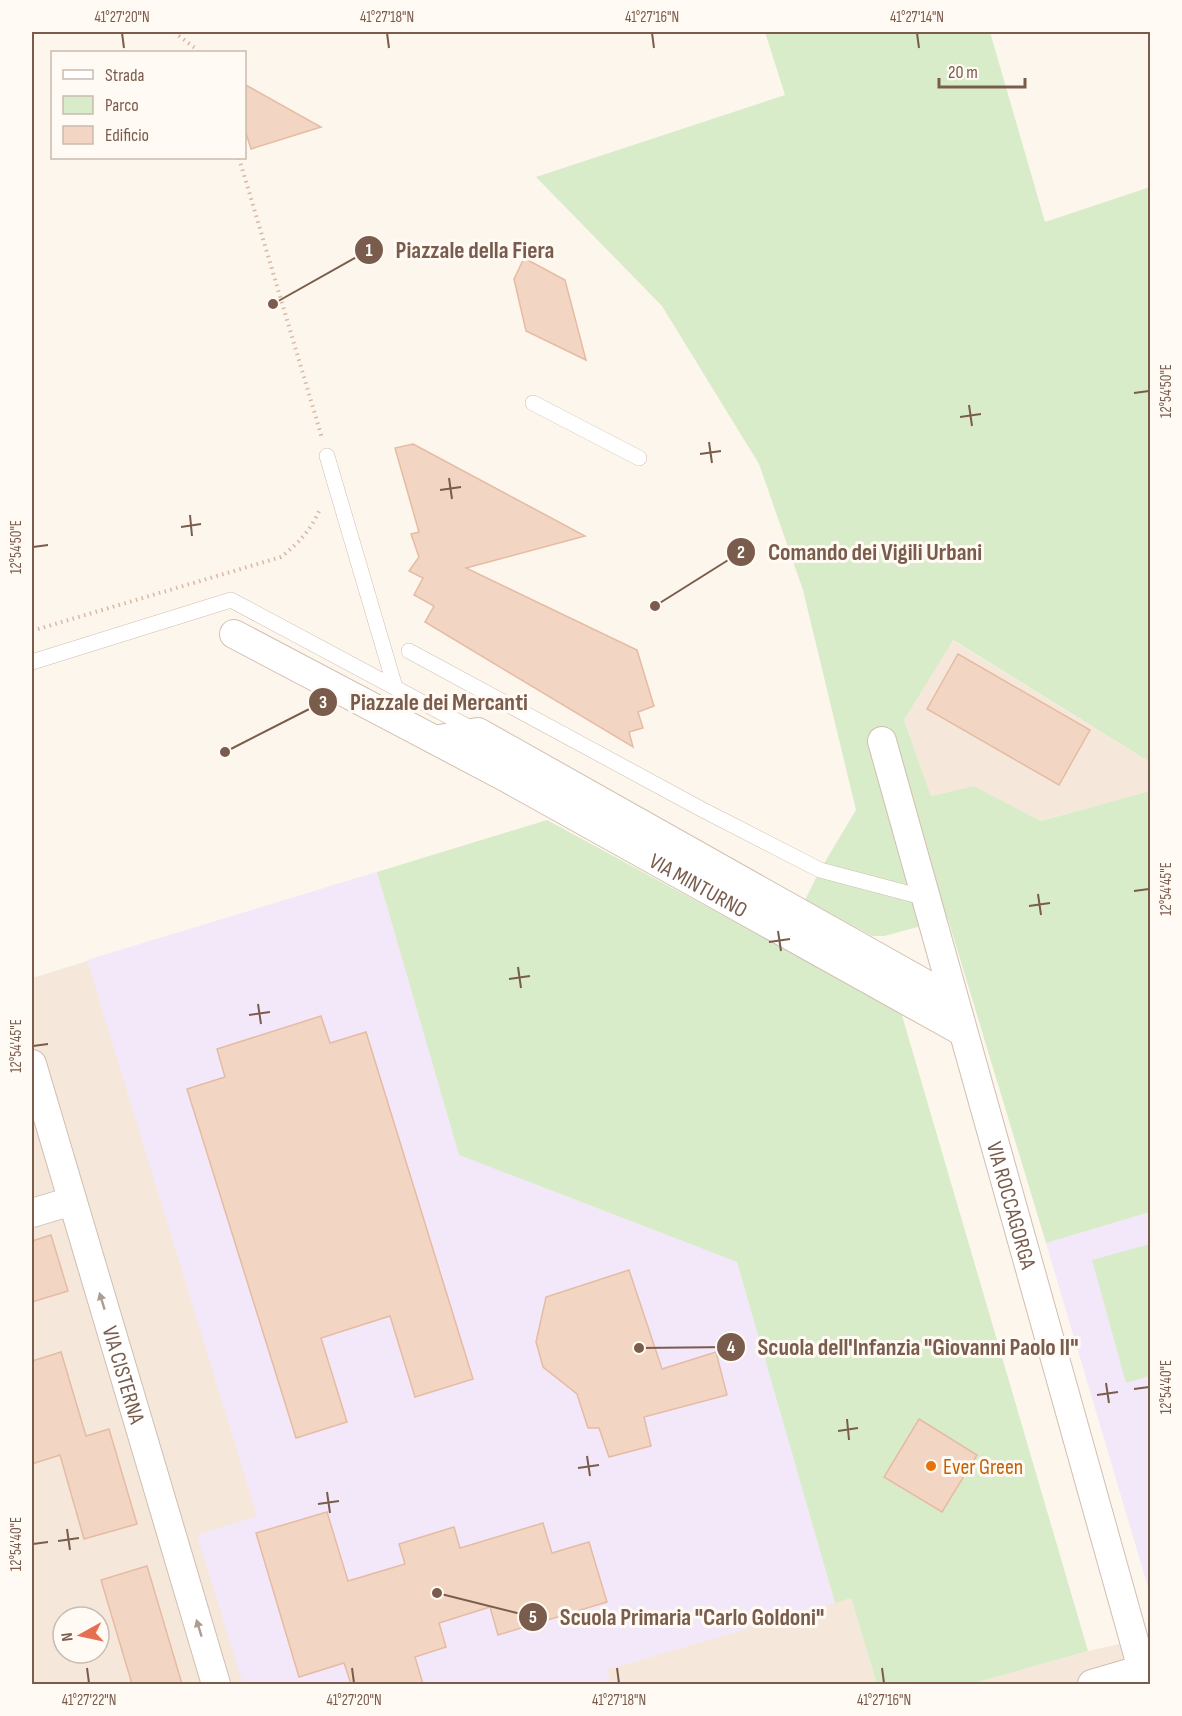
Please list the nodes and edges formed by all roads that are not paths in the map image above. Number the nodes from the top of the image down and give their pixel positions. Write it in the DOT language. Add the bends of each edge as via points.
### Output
graph roads {
  1 [pos="533,403"];
  2 [pos="327,456"];
  3 [pos="639,458"];
  4 [pos="234,634"];
  5 [pos="409,651"];
  6 [pos="32,662"];
  7 [pos="395,687"];
  8 [pos="478,732"];
  9 [pos="435,740"];
  10 [pos="882,741"];
  11 [pos="926,898"];
  12 [pos="954,1000"];
  13 [pos="963,1032"];
  14 [pos="32,1064"];
  15 [pos="72,1201"];
  16 [pos="32,1213"];
  17 [pos="1134,1674"];
  18 [pos="216,1684"];
  19 [pos="1092,1684"];
  1 -- 3 [label="lane"];
  2 -- 7 [label="lane"];
  4 -- 9 [label="street, VIA MINTURNO"];
  5 -- 11 [label="lane" via="820,870"];
  6 -- 7 [label="lane" via="231,600"];
  7 -- 8 [label="lane"];
  8 -- 9 [label="street"];
  8 -- 12 [label="street, VIA MINTURNO"];
  9 -- 13 [label="street, VIA MINTURNO"];
  10 -- 11 [label="street, VIA ROCCAGORGA"];
  11 -- 12 [label="street, VIA ROCCAGORGA"];
  12 -- 13 [label="street, VIA ROCCAGORGA"];
  13 -- 17 [label="street, VIA ROCCAGORGA"];
  14 -- 15 [label="street, VIA CISTERNA"];
  15 -- 16 [label="street"];
  18 -- 15 [label="street, VIA CISTERNA, one-way"];
  17 -- 19 [label="street"];
}
